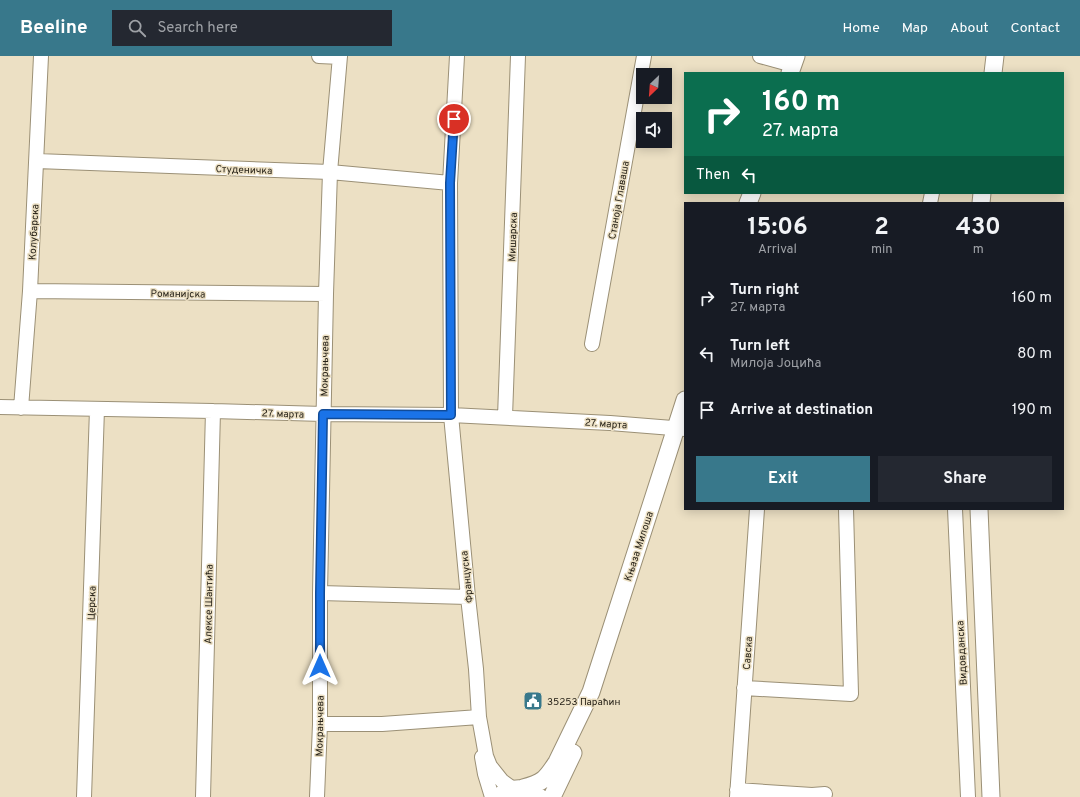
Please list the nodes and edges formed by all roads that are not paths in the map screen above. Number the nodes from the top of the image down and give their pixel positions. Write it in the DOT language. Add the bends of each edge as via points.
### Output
graph roads {
  1 [pos="41,56"];
  2 [pos="319,56"];
  3 [pos="457,56"];
  4 [pos="518,56"];
  5 [pos="644,56"];
  6 [pos="760,56"];
  7 [pos="994,56"];
  8 [pos="340,57"];
  9 [pos="793,65"];
  10 [pos="993,72"];
  11 [pos="37,161"];
  12 [pos="330,172"];
  13 [pos="450,183"];
  14 [pos="30,291"];
  15 [pos="326,294"];
  16 [pos="592,344"];
  17 [pos="684,406"];
  18 [pos="0,407"];
  19 [pos="21,408"];
  20 [pos="97,409"];
  21 [pos="213,411"];
  22 [pos="323,414"];
  23 [pos="451,415"];
  24 [pos="505,417"];
  25 [pos="680,429"];
  26 [pos="757,510"];
  27 [pos="846,510"];
  28 [pos="955,510"];
  29 [pos="979,510"];
  30 [pos="320,593"];
  31 [pos="468,597"];
  32 [pos="744,688"];
  33 [pos="591,692"];
  34 [pos="479,717"];
  35 [pos="320,724"];
  36 [pos="483,739"];
  37 [pos="518,788"];
  38 [pos="737,793"];
  39 [pos="825,794"];
  40 [pos="84,797"];
  41 [pos="204,797"];
  42 [pos="317,797"];
  43 [pos="492,797"];
  44 [pos="498,797"];
  45 [pos="539,797"];
  46 [pos="552,797"];
  47 [pos="968,797"];
  48 [pos="991,797"];
  1 -- 11 [label="street, Колубарска"];
  2 -- 8 [label="street"];
  3 -- 13 [label="street, Француска"];
  4 -- 24 [label="street, Мишарска"];
  5 -- 16 [label="street, Станоја Главаша"];
  6 -- 9 [label="street"];
  7 -- 10 [label="main road"];
  8 -- 12 [label="street, Мокрањчева"];
  11 -- 12 [label="street, Студеничка"];
  11 -- 14 [label="street, Колубарска"];
  12 -- 13 [label="street, Студеничка"];
  12 -- 15 [label="street, Мокрањчева"];
  13 -- 23 [label="street, Француска"];
  14 -- 15 [label="street, Романијска"];
  14 -- 19 [label="street, Колубарска"];
  15 -- 22 [label="street, Мокрањчева"];
  17 -- 25 [label="main road, Књаза Милоша"];
  18 -- 19 [label="street, 27. марта"];
  19 -- 20 [label="street, 27. марта"];
  20 -- 21 [label="street, 27. марта"];
  20 -- 40 [label="street, Церска"];
  21 -- 22 [label="street, 27. марта"];
  21 -- 41 [label="street, Алексе Шантића"];
  22 -- 23 [label="street, 27. марта"];
  22 -- 30 [label="street, Мокрањчева"];
  23 -- 24 [label="street, 27. марта"];
  23 -- 31 [label="street, Француска"];
  24 -- 25 [label="street, 27. марта"];
  25 -- 33 [label="main road, Књаза Милоша"];
  26 -- 32 [label="street, Савска"];
  27 -- 32 [label="street" via="851,694"];
  28 -- 47 [label="street, Видовданска"];
  29 -- 48 [label="main road"];
  30 -- 31 [label="street"];
  30 -- 35 [label="street, Мокрањчева"];
  31 -- 34 [label="street, Француска"];
  32 -- 38 [label="street, Савска"];
  33 -- 37 [label="main road, Књаза Милоша" via="551,771 540,783"];
  33 -- 46 [label="main road, Књаза Милоша" via="583,731"];
  34 -- 35 [label="street" via="382,724"];
  34 -- 36 [label="street, Француска"];
  35 -- 42 [label="street, Мокрањчева"];
  36 -- 37 [label="street, Француска" via="490,766 502,781"];
  36 -- 43 [label="street, Француска" via="483,767"];
  37 -- 44 [label="main road, Књаза Милоша" via="504,792"];
  37 -- 45 [label="main road" via="532,791"];
  38 -- 39 [label="street"];
}
